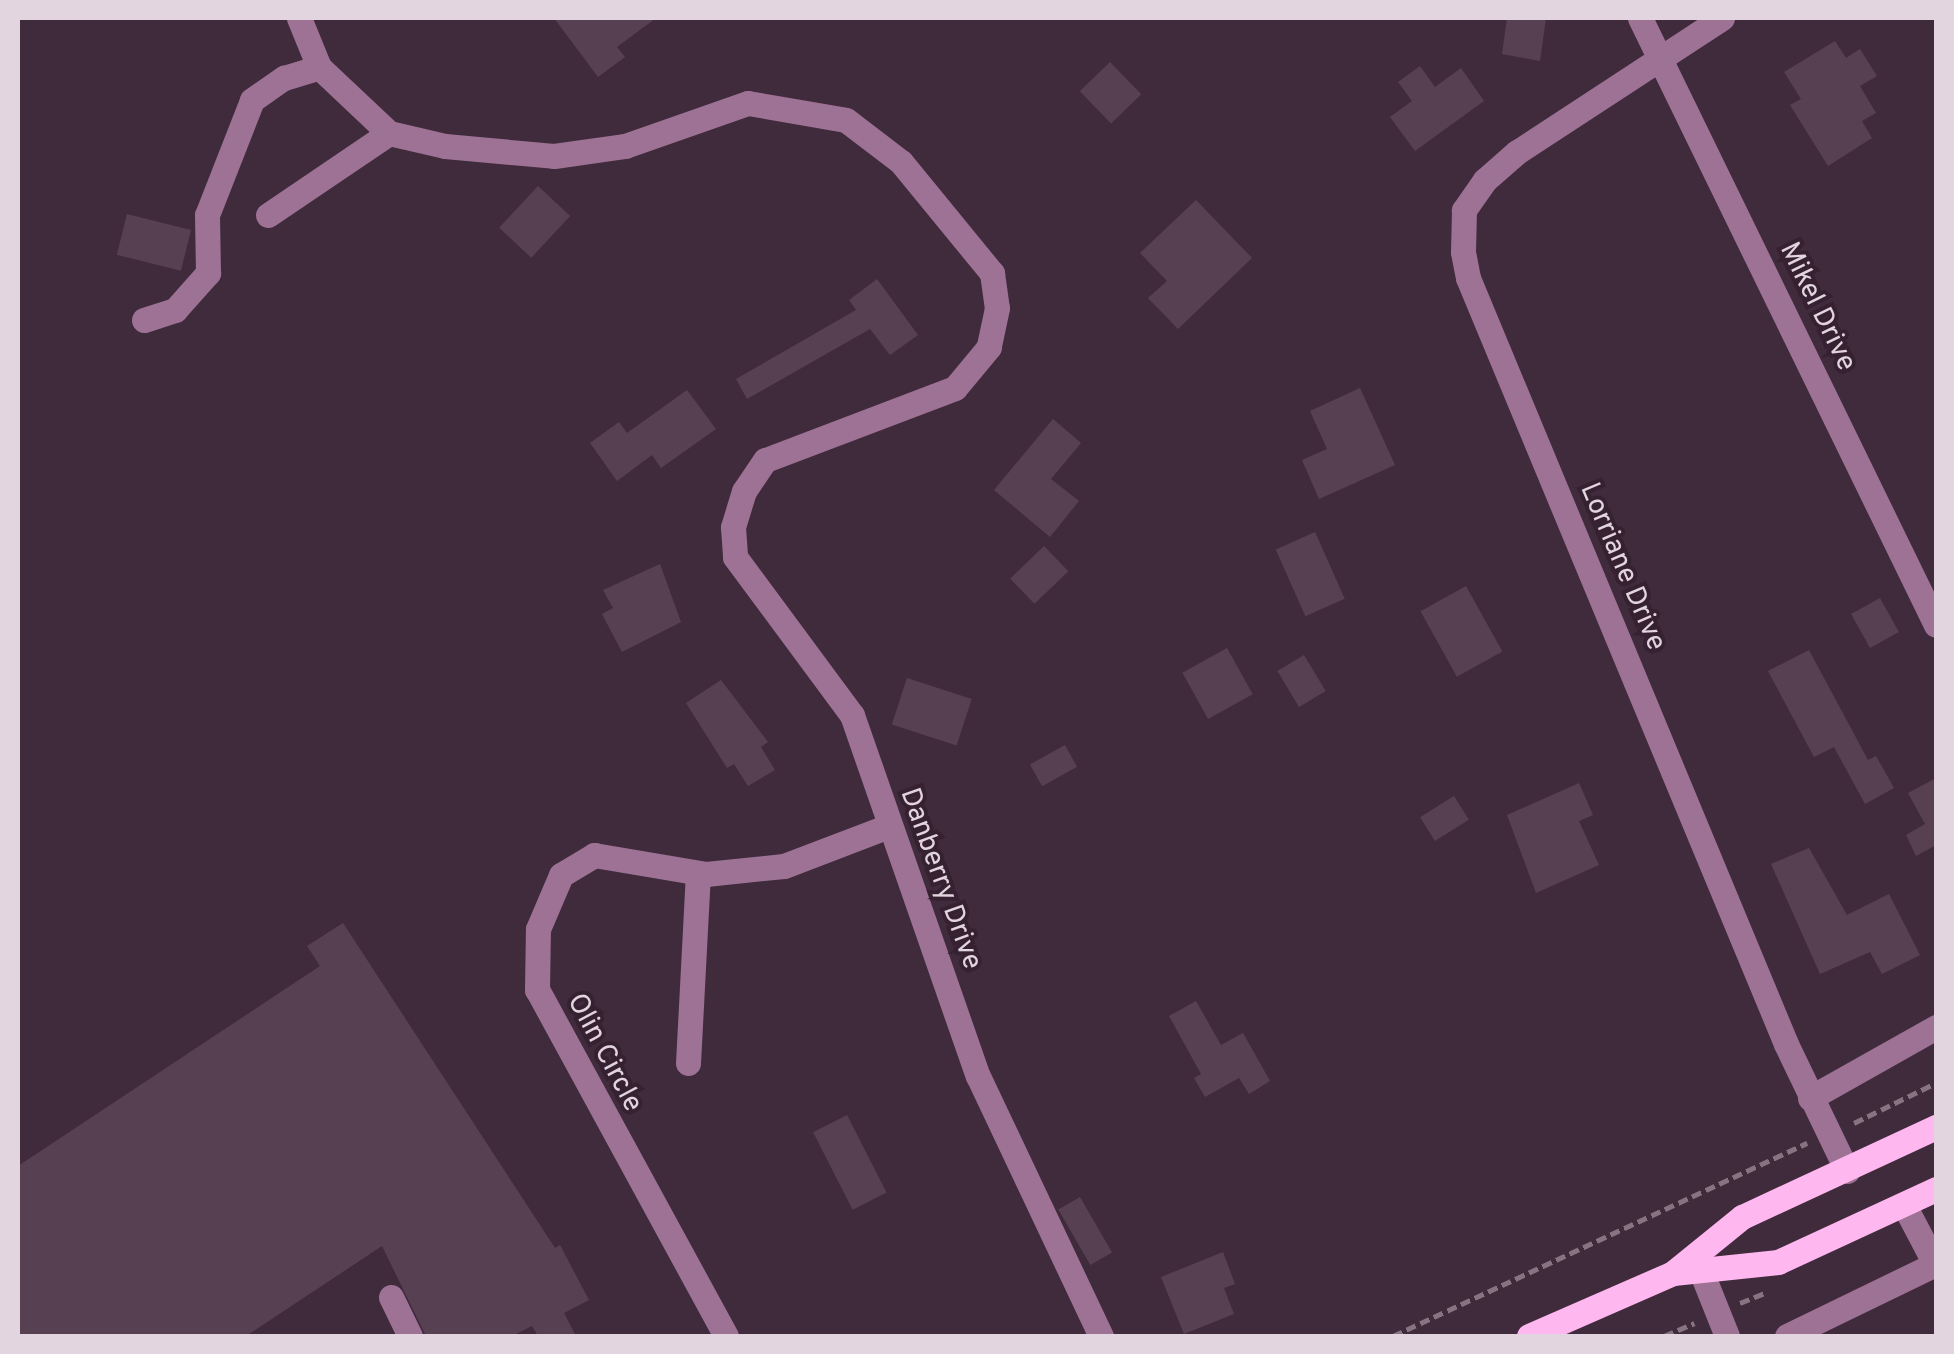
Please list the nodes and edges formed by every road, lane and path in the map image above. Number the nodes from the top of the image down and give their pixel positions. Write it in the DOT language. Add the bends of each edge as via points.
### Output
graph roads {
  1 [pos="299,18"];
  2 [pos="1640,18"];
  3 [pos="1722,18"];
  4 [pos="1660,60"];
  5 [pos="319,67"];
  6 [pos="389,133"];
  7 [pos="268,215"];
  8 [pos="144,320"];
  9 [pos="1936,625"];
  10 [pos="886,827"];
  11 [pos="698,873"];
  12 [pos="1936,1028"];
  13 [pos="688,1063"];
  14 [pos="1936,1083"];
  15 [pos="1810,1098"];
  16 [pos="1858,1120"];
  17 [pos="1936,1127"];
  18 [pos="1792,1148"];
  19 [pos="1847,1170"];
  20 [pos="1936,1189"];
  21 [pos="1904,1205"];
  22 [pos="1936,1265"];
  23 [pos="1702,1271"];
  24 [pos="1673,1274"];
  25 [pos="391,1297"];
  26 [pos="410,1336"];
  27 [pos="726,1336"];
  28 [pos="1101,1336"];
  29 [pos="1394,1336"];
  30 [pos="1530,1336"];
  31 [pos="1726,1336"];
  32 [pos="1787,1336"];
  1 -- 5 [label="street"];
  2 -- 4 [label="street, Mikel Drive"];
  3 -- 4 [label="street, Lorriane Drive"];
  4 -- 9 [label="street, Mikel Drive"];
  4 -- 15 [label="street, Lorriane Drive" via="1485,180 1464,210 1463,252 1468,278"];
  5 -- 6 [label="street"];
  5 -- 8 [label="street" via="284,78 252,100 208,214 208,274 175,310"];
  6 -- 7 [label="street"];
  6 -- 10 [label="street, Danberry Drive" via="456,148 554,156 625,146 748,103 846,120 902,162 992,272 998,308 989,347 955,388 765,460 744,491 733,526 735,557 852,715"];
  10 -- 11 [label="street, Olin Circle" via="784,866"];
  10 -- 28 [label="street, Danberry Drive" via="1014,1162"];
  11 -- 13 [label="street"];
  11 -- 27 [label="street, Olin Circle" via="594,855 561,875 538,929 537,990"];
  12 -- 15 [label="street"];
  14 -- 16 [label="path"];
  15 -- 19 [label="street, Lorriane Drive"];
  17 -- 19 [label="main road"];
  18 -- 29 [label="path"];
  19 -- 24 [label="main road" via="1742,1217"];
  20 -- 21 [label="main road"];
  21 -- 22 [label="street"];
  21 -- 23 [label="main road" via="1778,1262"];
  22 -- 32 [label="street"];
  23 -- 24 [label="main road"];
  23 -- 31 [label="street"];
  24 -- 30 [label="main road"];
  25 -- 26 [label="street"];
}
